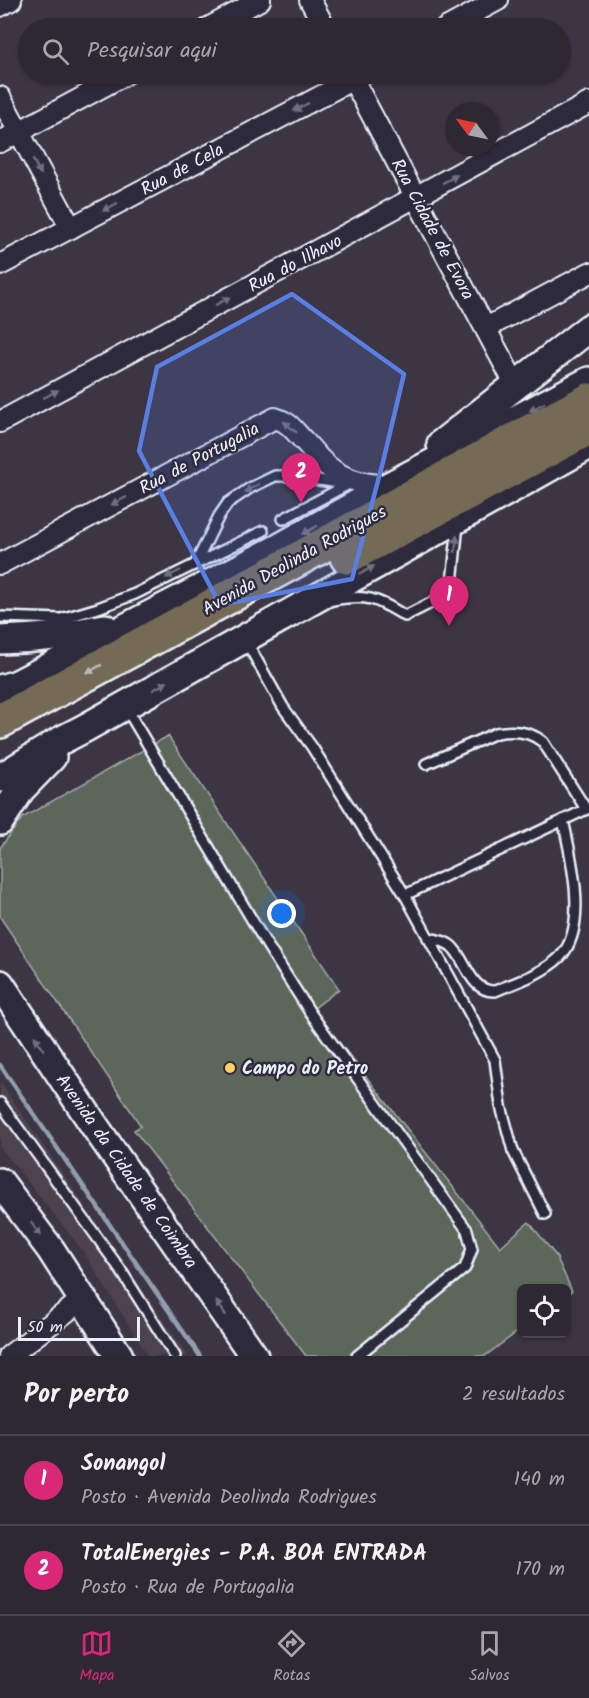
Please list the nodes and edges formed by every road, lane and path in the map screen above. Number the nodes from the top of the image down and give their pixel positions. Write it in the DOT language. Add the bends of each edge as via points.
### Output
graph roads {
  1 [pos="11,0"];
  2 [pos="260,0"];
  3 [pos="310,0"];
  4 [pos="498,0"];
  5 [pos="0,6"];
  6 [pos="227,18"];
  7 [pos="320,18"];
  8 [pos="465,18"];
  9 [pos="107,84"];
  10 [pos="338,84"];
  11 [pos="360,84"];
  12 [pos="0,97"];
  13 [pos="589,103"];
  14 [pos="18,132"];
  15 [pos="0,142"];
  16 [pos="416,197"];
  17 [pos="71,228"];
  18 [pos="0,265"];
  19 [pos="589,273"];
  20 [pos="486,328"];
  21 [pos="589,328"];
  22 [pos="589,381"];
  23 [pos="515,384"];
  24 [pos="589,400"];
  25 [pos="0,422"];
  26 [pos="589,428"];
  27 [pos="589,446"];
  28 [pos="351,483"];
  29 [pos="389,486"];
  30 [pos="283,519"];
  31 [pos="458,519"];
  32 [pos="263,531"];
  33 [pos="196,563"];
  34 [pos="0,564"];
  35 [pos="304,605"];
  36 [pos="0,617"];
  37 [pos="184,621"];
  38 [pos="245,639"];
  39 [pos="0,640"];
  40 [pos="0,689"];
  41 [pos="125,705"];
  42 [pos="0,720"];
  43 [pos="86,728"];
  44 [pos="0,745"];
  45 [pos="426,764"];
  46 [pos="0,778"];
  47 [pos="588,808"];
  48 [pos="563,820"];
  49 [pos="0,821"];
  50 [pos="405,895"];
  51 [pos="428,938"];
  52 [pos="2,985"];
  53 [pos="0,1103"];
  54 [pos="0,1182"];
  55 [pos="545,1214"];
  56 [pos="83,1299"];
  57 [pos="9,1356"];
  58 [pos="119,1356"];
  59 [pos="175,1356"];
  60 [pos="254,1356"];
  61 [pos="357,1356"];
  1 -- 5 [label="street"];
  2 -- 6 [label="street"];
  3 -- 7 [label="street"];
  4 -- 8 [label="street"];
  9 -- 14 [label="street"];
  10 -- 17 [label="street, Rua de Cela, one-way"];
  11 -- 16 [label="street, Rua Cidade de Evora"];
  12 -- 14 [label="street"];
  16 -- 13 [label="street, Rua do Ilhavo, one-way"];
  14 -- 15 [label="street"];
  14 -- 17 [label="street, one-way"];
  16 -- 20 [label="street, Rua Cidade de Evora"];
  25 -- 16 [label="street, Rua do Ilhavo, one-way"];
  17 -- 18 [label="street, Rua de Cela"];
  19 -- 20 [label="street"];
  20 -- 23 [label="street, Rua Cidade de Evora"];
  21 -- 23 [label="main road"];
  22 -- 29 [label="main road, one-way"];
  23 -- 29 [label="main road"];
  24 -- 37 [label="highway, Avenida Deolinda Rodrigues"];
  26 -- 37 [label="highway, Avenida Deolinda Rodrigues"];
  27 -- 31 [label="main road"];
  28 -- 29 [label="street, Rua de Portugalia"];
  28 -- 30 [label="lane"];
  28 -- 33 [label="lane, one-way" via="276,476 259,484 228,503"];
  28 -- 34 [label="street, Rua de Portugalia, one-way" via="318,458 287,421 275,418"];
  29 -- 37 [label="main road, one-way" via="277,549"];
  35 -- 31 [label="main road, one-way"];
  35 -- 31 [label="lane, one-way" via="354,596 381,601 405,615 450,592"];
  32 -- 33 [label="lane"];
  33 -- 36 [label="lane, one-way" via="135,594 61,619"];
  35 -- 38 [label="main road"];
  37 -- 39 [label="main road"];
  37 -- 40 [label="main road"];
  37 -- 42 [label="highway, Avenida Deolinda Rodrigues, one-way"];
  37 -- 44 [label="highway, Avenida Deolinda Rodrigues"];
  41 -- 38 [label="main road, one-way"];
  38 -- 50 [label="lane" via="283,707"];
  41 -- 43 [label="main road"];
  41 -- 61 [label="lane" via="311,1014 466,1230 472,1249 465,1268"];
  43 -- 46 [label="main road"];
  43 -- 49 [label="main road" via="35,773"];
  45 -- 47 [label="lane" via="496,733 536,736"];
  47 -- 48 [label="lane"];
  48 -- 50 [label="lane"];
  48 -- 51 [label="lane" via="575,873 576,927 560,957 531,976 488,991 476,985 454,948"];
  50 -- 51 [label="lane"];
  51 -- 55 [label="lane" via="495,1060 501,1106 513,1151"];
  60 -- 52 [label="main road, Avenida da Cidade de Coimbra, one-way"];
  53 -- 59 [label="lane" via="120,1269"];
  54 -- 56 [label="main road, one-way"];
  56 -- 57 [label="street"];
  56 -- 58 [label="main road"];
}
